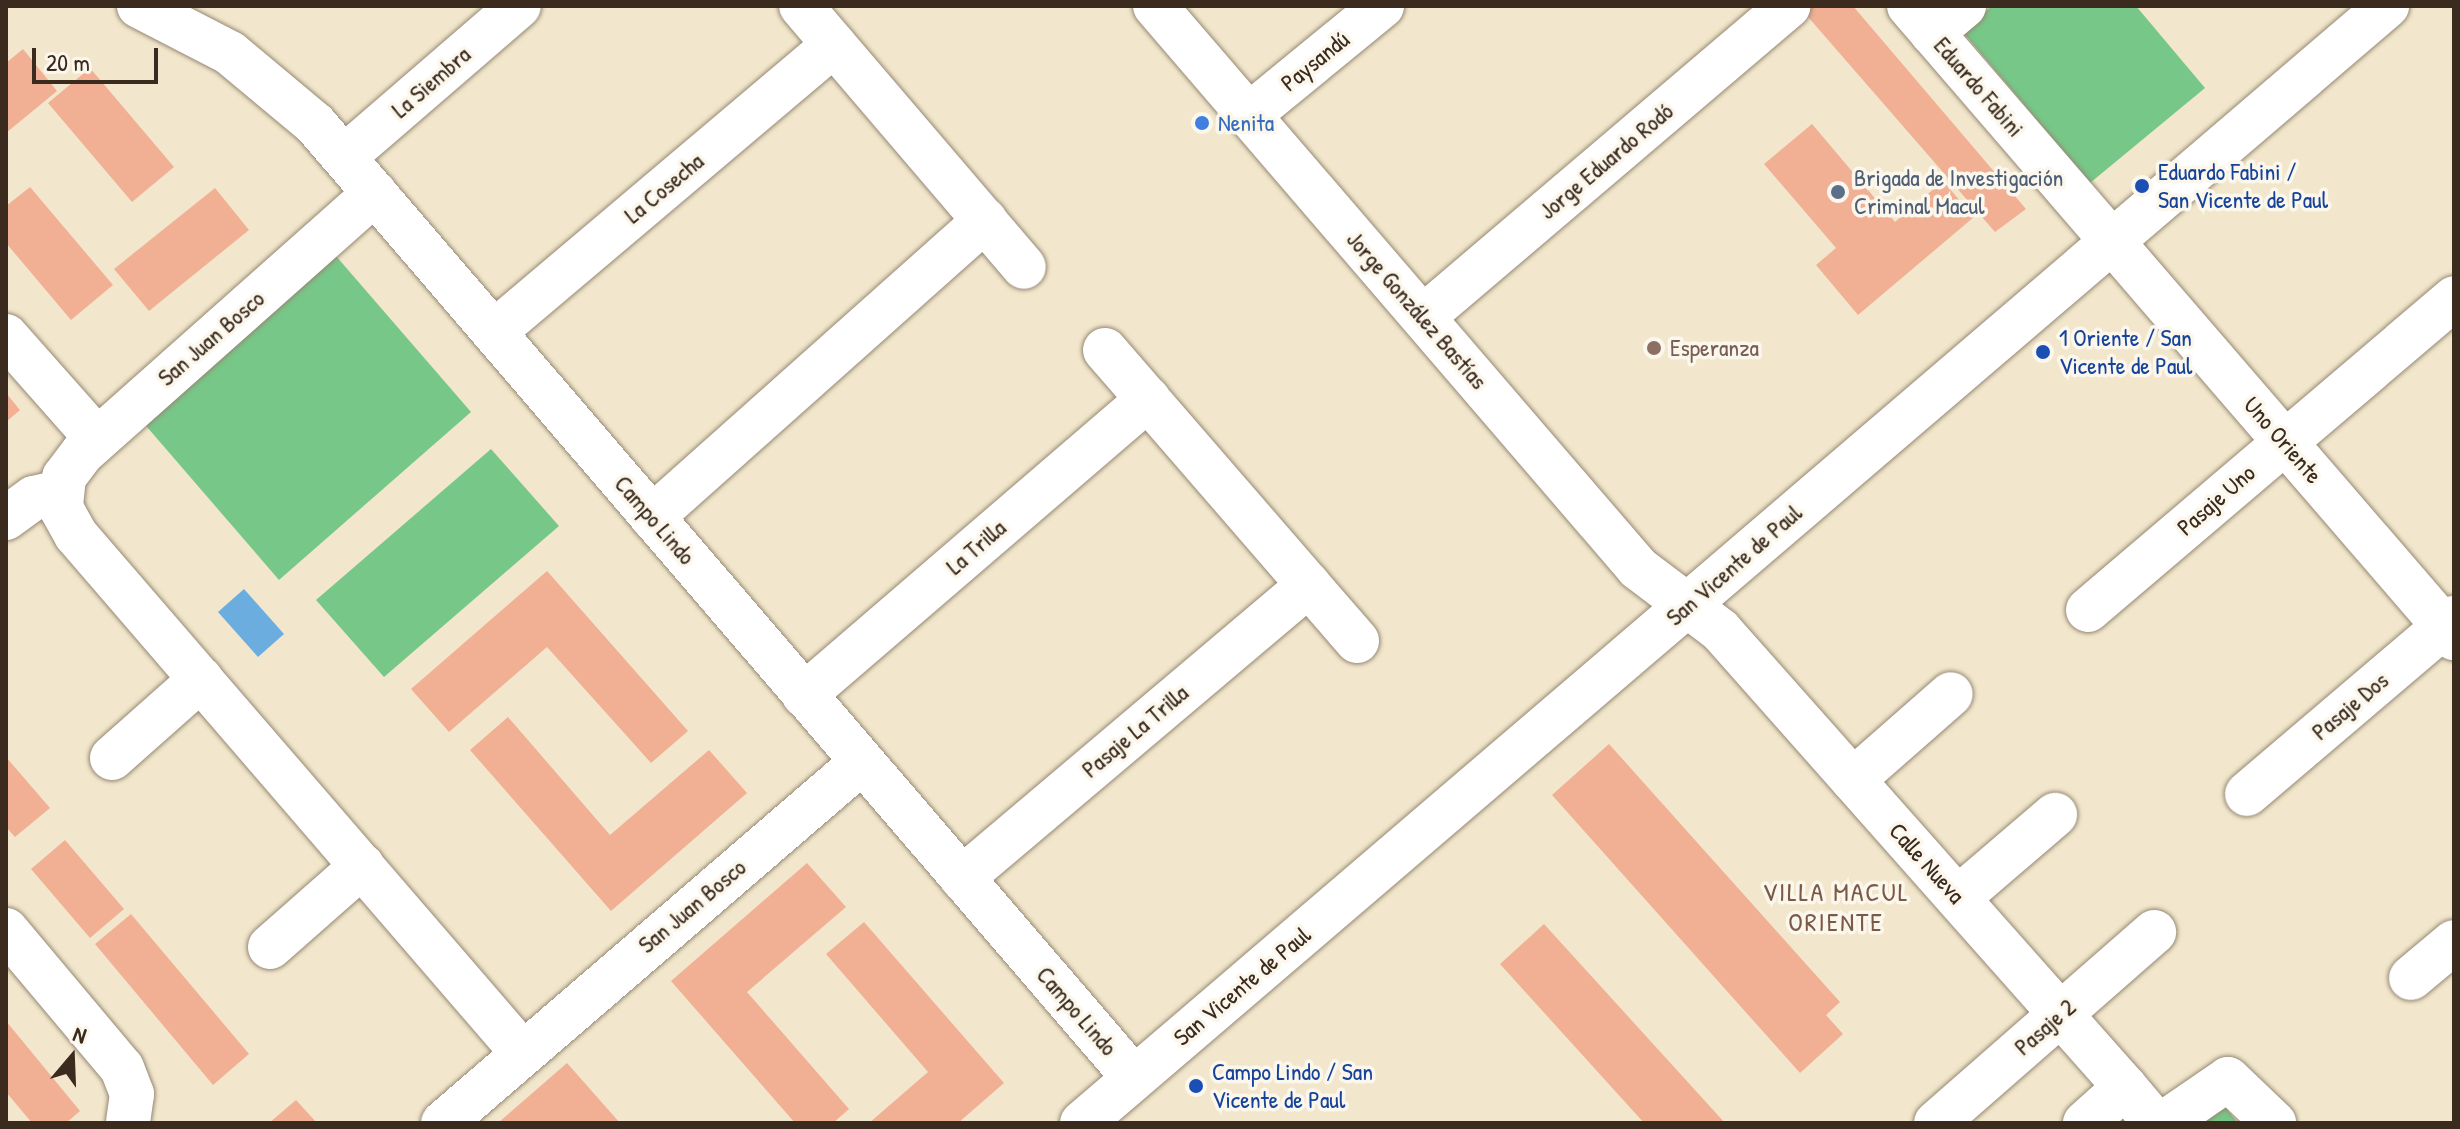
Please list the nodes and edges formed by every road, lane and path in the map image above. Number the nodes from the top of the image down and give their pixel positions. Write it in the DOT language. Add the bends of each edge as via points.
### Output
graph roads {
  1 [pos="139,6"];
  2 [pos="213,6"];
  3 [pos="519,6"];
  4 [pos="801,6"];
  5 [pos="1155,6"];
  6 [pos="1382,6"];
  7 [pos="1789,6"];
  8 [pos="2387,6"];
  9 [pos="1935,15"];
  10 [pos="834,45"];
  11 [pos="230,53"];
  12 [pos="1249,115"];
  13 [pos="344,157"];
  14 [pos="375,193"];
  15 [pos="985,220"];
  16 [pos="2111,241"];
  17 [pos="1024,267"];
  18 [pos="2454,298"];
  19 [pos="1423,317"];
  20 [pos="494,332"];
  21 [pos="6,336"];
  22 [pos="1105,350"];
  23 [pos="1148,399"];
  24 [pos="97,439"];
  25 [pos="2284,442"];
  26 [pos="60,492"];
  27 [pos="652,517"];
  28 [pos="6,518"];
  29 [pos="1309,585"];
  30 [pos="1686,606"];
  31 [pos="2088,610"];
  32 [pos="2451,628"];
  33 [pos="1357,641"];
  34 [pos="201,679"];
  35 [pos="1951,694"];
  36 [pos="804,695"];
  37 [pos="112,758"];
  38 [pos="862,762"];
  39 [pos="1853,780"];
  40 [pos="2247,794"];
  41 [pos="2055,815"];
  42 [pos="362,866"];
  43 [pos="962,878"];
  44 [pos="1958,898"];
  45 [pos="6,930"];
  46 [pos="2154,932"];
  47 [pos="2454,942"];
  48 [pos="270,947"];
  49 [pos="2411,978"];
  50 [pos="2060,1014"];
  51 [pos="521,1051"];
  52 [pos="1134,1078"];
  53 [pos="2125,1087"];
  54 [pos="130,1116"];
  55 [pos="443,1123"];
  56 [pos="1082,1123"];
  57 [pos="1936,1123"];
  58 [pos="2085,1123"];
  59 [pos="2274,1123"];
  1 -- 11 [label="street, Campo Lindo"];
  2 -- 11 [label="street"];
  3 -- 13 [label="street, La Siembra"];
  4 -- 10 [label="street"];
  5 -- 12 [label="street, Jorge González Bastías"];
  6 -- 12 [label="street, Paysandú"];
  7 -- 19 [label="street, Jorge Eduardo Rodó"];
  8 -- 16 [label="street, San Vicente de Paul"];
  9 -- 16 [label="street, Eduardo Fabini"];
  10 -- 15 [label="street"];
  10 -- 20 [label="street, La Cosecha"];
  11 -- 13 [label="street, Campo Lindo" via="274,86"];
  12 -- 19 [label="street, Jorge González Bastías"];
  13 -- 14 [label="street, Campo Lindo"];
  14 -- 20 [label="street, Campo Lindo"];
  14 -- 24 [label="street, San Juan Bosco"];
  15 -- 17 [label="street"];
  15 -- 27 [label="street"];
  16 -- 25 [label="street, Uno Oriente"];
  16 -- 30 [label="street, San Vicente de Paul"];
  18 -- 25 [label="street, Pasaje Uno"];
  19 -- 30 [label="street, Jorge González Bastías" via="1644,574"];
  20 -- 27 [label="street, Campo Lindo"];
  21 -- 24 [label="street"];
  22 -- 23 [label="street"];
  23 -- 29 [label="street"];
  23 -- 36 [label="street, La Trilla"];
  24 -- 26 [label="street, San Juan Bosco" via="71,464"];
  25 -- 31 [label="street, Pasaje Uno"];
  25 -- 32 [label="street, Uno Oriente"];
  26 -- 28 [label="street" via="34,498"];
  26 -- 34 [label="street" via="76,535"];
  27 -- 36 [label="street, Campo Lindo"];
  29 -- 33 [label="street"];
  29 -- 43 [label="street, Pasaje La Trilla"];
  30 -- 39 [label="street, Calle Nueva" via="1720,630"];
  30 -- 52 [label="street, San Vicente de Paul"];
  32 -- 40 [label="street, Pasaje Dos"];
  34 -- 37 [label="street"];
  34 -- 42 [label="street"];
  35 -- 39 [label="street"];
  36 -- 38 [label="street, Campo Lindo"];
  38 -- 43 [label="street, Campo Lindo"];
  38 -- 51 [label="street, San Juan Bosco"];
  39 -- 44 [label="street, Calle Nueva"];
  41 -- 44 [label="street"];
  42 -- 48 [label="street"];
  42 -- 51 [label="street"];
  43 -- 52 [label="street, Campo Lindo"];
  44 -- 50 [label="street, Calle Nueva"];
  45 -- 54 [label="street" via="122,1068"];
  46 -- 50 [label="street, Pasaje 2"];
  47 -- 49 [label="street"];
  50 -- 53 [label="street, Calle Nueva"];
  50 -- 57 [label="street, Pasaje 2"];
  51 -- 55 [label="street, San Juan Bosco"];
  52 -- 56 [label="street, San Vicente de Paul"];
  53 -- 58 [label="street"];
  53 -- 59 [label="street, Calle Nueva" via="2152,1119 2167,1121 2228,1079"];
}
